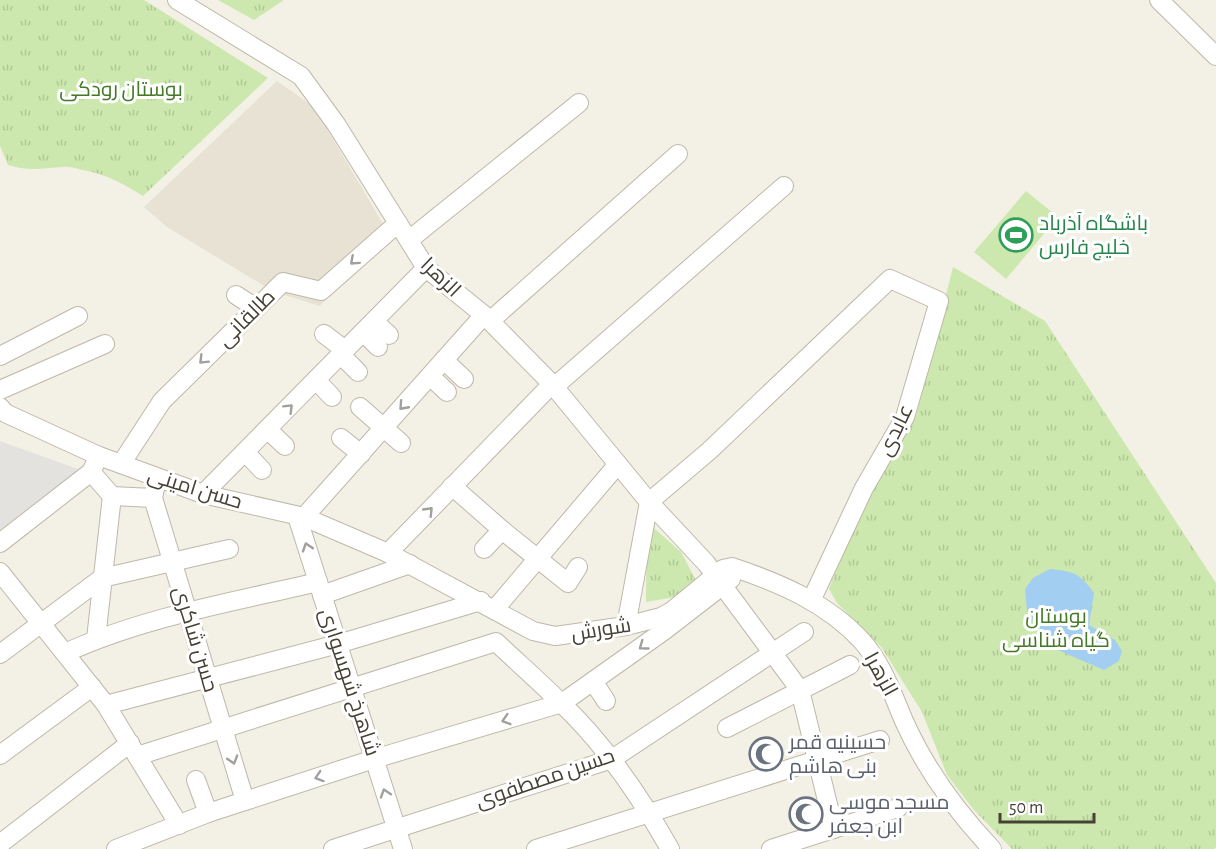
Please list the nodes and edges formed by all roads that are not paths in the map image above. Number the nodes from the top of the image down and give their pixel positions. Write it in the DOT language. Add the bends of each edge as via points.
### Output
graph roads {
  1 [pos="177,0"];
  2 [pos="1160,0"];
  3 [pos="1216,56"];
  4 [pos="579,103"];
  5 [pos="678,154"];
  6 [pos="784,186"];
  7 [pos="398,223"];
  8 [pos="409,240"];
  9 [pos="426,268"];
  10 [pos="236,295"];
  11 [pos="256,308"];
  12 [pos="78,316"];
  13 [pos="487,318"];
  14 [pos="369,326"];
  15 [pos="324,334"];
  16 [pos="384,341"];
  17 [pos="105,345"];
  18 [pos="343,353"];
  19 [pos="0,356"];
  20 [pos="444,360"];
  21 [pos="357,372"];
  22 [pos="430,376"];
  23 [pos="464,379"];
  24 [pos="316,380"];
  25 [pos="553,386"];
  26 [pos="0,390"];
  27 [pos="447,392"];
  28 [pos="332,397"];
  29 [pos="360,408"];
  30 [pos="2,413"];
  31 [pos="267,429"];
  32 [pos="383,429"];
  33 [pos="341,438"];
  34 [pos="401,443"];
  35 [pos="285,446"];
  36 [pos="245,452"];
  37 [pos="360,454"];
  38 [pos="95,464"];
  39 [pos="121,464"];
  40 [pos="618,464"];
  41 [pos="262,470"];
  42 [pos="157,478"];
  43 [pos="452,486"];
  44 [pos="203,494"];
  45 [pos="112,496"];
  46 [pos="153,498"];
  47 [pos="649,502"];
  48 [pos="301,516"];
  49 [pos="502,530"];
  50 [pos="0,543"];
  51 [pos="229,549"];
  52 [pos="484,549"];
  53 [pos="388,553"];
  54 [pos="538,559"];
  55 [pos="173,563"];
  56 [pos="410,564"];
  57 [pos="578,567"];
  58 [pos="0,572"];
  59 [pos="715,575"];
  60 [pos="102,578"];
  61 [pos="320,588"];
  62 [pos="812,601"];
  63 [pos="487,605"];
  64 [pos="188,612"];
  65 [pos="40,622"];
  66 [pos="626,626"];
  67 [pos="804,632"];
  68 [pos="96,639"];
  69 [pos="338,644"];
  70 [pos="774,652"];
  71 [pos="65,653"];
  72 [pos="0,654"];
  73 [pos="850,665"];
  74 [pos="208,678"];
  75 [pos="593,681"];
  76 [pos="92,687"];
  77 [pos="352,688"];
  78 [pos="800,690"];
  79 [pos="606,701"];
  80 [pos="562,703"];
  81 [pos="106,705"];
  82 [pos="223,728"];
  83 [pos="728,728"];
  84 [pos="880,740"];
  85 [pos="133,749"];
  86 [pos="0,755"];
  87 [pos="375,759"];
  88 [pos="612,759"];
  89 [pos="818,760"];
  90 [pos="196,780"];
  91 [pos="246,801"];
  92 [pos="898,808"];
  93 [pos="208,813"];
  94 [pos="650,813"];
  95 [pos="179,825"];
  96 [pos="397,828"];
  97 [pos="834,829"];
  98 [pos="817,842"];
  99 [pos="0,844"];
  100 [pos="116,849"];
  101 [pos="333,849"];
  102 [pos="403,849"];
  103 [pos="536,849"];
  104 [pos="670,849"];
  105 [pos="771,849"];
  106 [pos="976,849"];
  107 [pos="992,849"];
  1 -- 7 [label="street, الزهرا" via="301,76"];
  2 -- 3 [label="street"];
  4 -- 8 [label="street"];
  5 -- 13 [label="street"];
  6 -- 25 [label="street"];
  7 -- 8 [label="street, الزهرا"];
  7 -- 11 [label="street, طالقانی, one-way" via="321,291 282,282"];
  8 -- 9 [label="street, الزهرا"];
  9 -- 13 [label="street, الزهرا"];
  9 -- 14 [label="street"];
  10 -- 11 [label="street"];
  11 -- 39 [label="street, طالقانی, one-way" via="162,401"];
  12 -- 19 [label="street"];
  13 -- 20 [label="street"];
  13 -- 25 [label="street, الزهرا"];
  14 -- 16 [label="street"];
  14 -- 18 [label="street"];
  15 -- 18 [label="street"];
  17 -- 26 [label="street"];
  18 -- 21 [label="street"];
  18 -- 24 [label="street"];
  20 -- 22 [label="street"];
  20 -- 23 [label="street"];
  22 -- 27 [label="street"];
  22 -- 32 [label="street, one-way"];
  24 -- 28 [label="street"];
  31 -- 24 [label="street, one-way"];
  25 -- 40 [label="street, الزهرا"];
  25 -- 43 [label="street"];
  29 -- 32 [label="street"];
  30 -- 38 [label="street, حسن امینی"];
  31 -- 35 [label="street"];
  31 -- 36 [label="street"];
  32 -- 34 [label="street"];
  32 -- 37 [label="street"];
  33 -- 37 [label="street"];
  36 -- 41 [label="street"];
  36 -- 44 [label="street"];
  37 -- 48 [label="street"];
  38 -- 39 [label="street, حسن امینی"];
  38 -- 45 [label="street"];
  38 -- 50 [label="street"];
  39 -- 42 [label="street, حسن امینی"];
  40 -- 47 [label="street, الزهرا"];
  40 -- 54 [label="street"];
  42 -- 44 [label="street, حسن امینی"];
  42 -- 46 [label="street, حسن شاکری"];
  43 -- 49 [label="street"];
  53 -- 43 [label="street, one-way"];
  44 -- 48 [label="street, حسن امینی"];
  45 -- 46 [label="street"];
  45 -- 60 [label="street"];
  46 -- 55 [label="street, حسن شاکری"];
  47 -- 59 [label="street, الزهرا"];
  47 -- 62 [label="street, عابدی" via="709,451 890,279 939,301 905,417 864,488"];
  47 -- 66 [label="street"];
  48 -- 53 [label="street, حسن امینی"];
  61 -- 48 [label="street, شاهرخ شهسواری, one-way"];
  49 -- 52 [label="street"];
  49 -- 54 [label="street"];
  51 -- 55 [label="street"];
  53 -- 56 [label="street, حسن امینی"];
  54 -- 57 [label="street" via="568,583"];
  54 -- 63 [label="street"];
  55 -- 60 [label="street"];
  55 -- 64 [label="street, حسن شاکری"];
  56 -- 61 [label="street"];
  56 -- 63 [label="street, حسن امینی"];
  58 -- 65 [label="street"];
  59 -- 62 [label="street, الزهرا" via="732,567 787,587"];
  59 -- 66 [label="street, شورش" via="672,611"];
  59 -- 70 [label="street"];
  59 -- 75 [label="street, one-way"];
  59 -- 106 [label="street, الزهرا" via="767,590 812,615 854,648 874,676 910,756"];
  60 -- 65 [label="street"];
  60 -- 68 [label="street"];
  61 -- 64 [label="street"];
  61 -- 69 [label="street, شاهرخ شهسواری"];
  62 -- 107 [label="street, الزهرا" via="847,626 878,662 904,721 943,789"];
  63 -- 66 [label="street, شورش" via="533,631 555,636"];
  63 -- 69 [label="street"];
  64 -- 68 [label="street"];
  64 -- 74 [label="street, حسن شاکری"];
  65 -- 71 [label="street"];
  65 -- 72 [label="street"];
  67 -- 70 [label="street, حسین مصطفوی"];
  68 -- 71 [label="street"];
  69 -- 74 [label="street"];
  69 -- 77 [label="street, شاهرخ شهسواری"];
  70 -- 78 [label="street"];
  70 -- 88 [label="street, حسین مصطفوی"];
  71 -- 76 [label="street"];
  73 -- 78 [label="street"];
  74 -- 81 [label="street"];
  74 -- 82 [label="street, حسن شاکری"];
  75 -- 79 [label="street"];
  75 -- 80 [label="street"];
  76 -- 81 [label="street"];
  76 -- 86 [label="street"];
  77 -- 80 [label="street" via="496,642"];
  77 -- 82 [label="street"];
  77 -- 87 [label="street, شاهرخ شهسواری"];
  78 -- 83 [label="street"];
  78 -- 89 [label="street"];
  80 -- 87 [label="street, one-way"];
  80 -- 88 [label="street"];
  81 -- 85 [label="street"];
  82 -- 85 [label="street"];
  82 -- 91 [label="street, حسن شاکری, one-way"];
  84 -- 89 [label="street"];
  85 -- 95 [label="street"];
  85 -- 99 [label="street"];
  87 -- 91 [label="street, one-way"];
  96 -- 87 [label="street, شاهرخ شهسواری, one-way"];
  88 -- 94 [label="street"];
  88 -- 96 [label="street, حسین مصطفوی"];
  89 -- 94 [label="street"];
  89 -- 97 [label="street"];
  90 -- 93 [label="street"];
  91 -- 93 [label="street"];
  92 -- 97 [label="street"];
  93 -- 95 [label="street"];
  94 -- 103 [label="street"];
  94 -- 104 [label="street"];
  95 -- 100 [label="street"];
  96 -- 101 [label="street, حسین مصطفوی"];
  96 -- 102 [label="street, شاهرخ شهسواری"];
  97 -- 98 [label="street"];
  98 -- 105 [label="street"];
}
